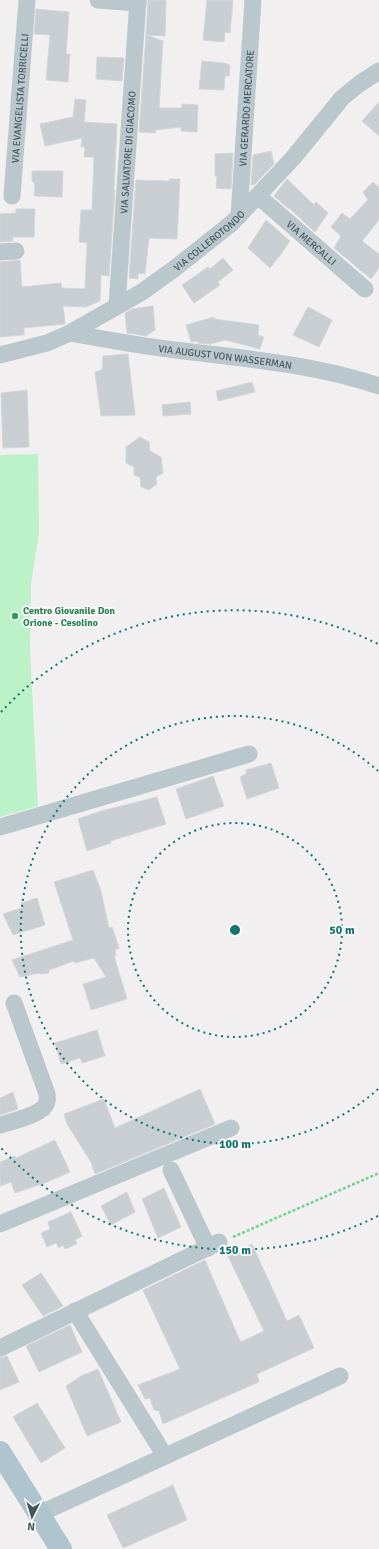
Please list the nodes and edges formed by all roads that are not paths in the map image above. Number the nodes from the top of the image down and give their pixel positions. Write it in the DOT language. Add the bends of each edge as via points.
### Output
graph roads {
  1 [pos="27,0"];
  2 [pos="98,0"];
  3 [pos="253,0"];
  4 [pos="138,2"];
  5 [pos="379,71"];
  6 [pos="12,196"];
  7 [pos="258,196"];
  8 [pos="239,216"];
  9 [pos="366,290"];
  10 [pos="117,305"];
  11 [pos="70,333"];
  12 [pos="0,355"];
  13 [pos="379,386"];
  14 [pos="249,754"];
  15 [pos="0,827"];
  16 [pos="14,1003"];
  17 [pos="0,1125"];
  18 [pos="231,1128"];
  19 [pos="171,1170"];
  20 [pos="0,1224"];
  21 [pos="76,1312"];
  22 [pos="0,1348"];
  23 [pos="340,1376"];
  24 [pos="0,1452"];
  25 [pos="165,1456"];
  26 [pos="39,1514"];
  27 [pos="61,1549"];
  1 -- 6 [label="street, VIA EVANGELISTA TORRICELLI"];
  2 -- 4 [label="street"];
  3 -- 8 [label="street, VIA GERARDO MERCATORE"];
  4 -- 10 [label="street, VIA SALVATORE DI GIACOMO"];
  5 -- 7 [label="street, VIA COLLEROTONDO" via="342,98"];
  7 -- 8 [label="street, VIA COLLEROTONDO"];
  7 -- 9 [label="street, VIA MERCALLI"];
  8 -- 10 [label="street, VIA COLLEROTONDO" via="165,276"];
  10 -- 11 [label="street, VIA COLLEROTONDO"];
  11 -- 12 [label="street, VIA COLLEROTONDO" via="47,343"];
  11 -- 13 [label="street, VIA AUGUST VON WASSERMAN" via="142,346 290,365 329,372"];
  14 -- 15 [label="street"];
  16 -- 17 [label="street" via="48,1100 38,1112"];
  18 -- 20 [label="street"];
  19 -- 21 [label="street" via="214,1245"];
  21 -- 22 [label="street"];
  21 -- 25 [label="street"];
  23 -- 25 [label="street"];
  24 -- 26 [label="main road"];
  25 -- 26 [label="street"];
  26 -- 27 [label="main road"];
}
